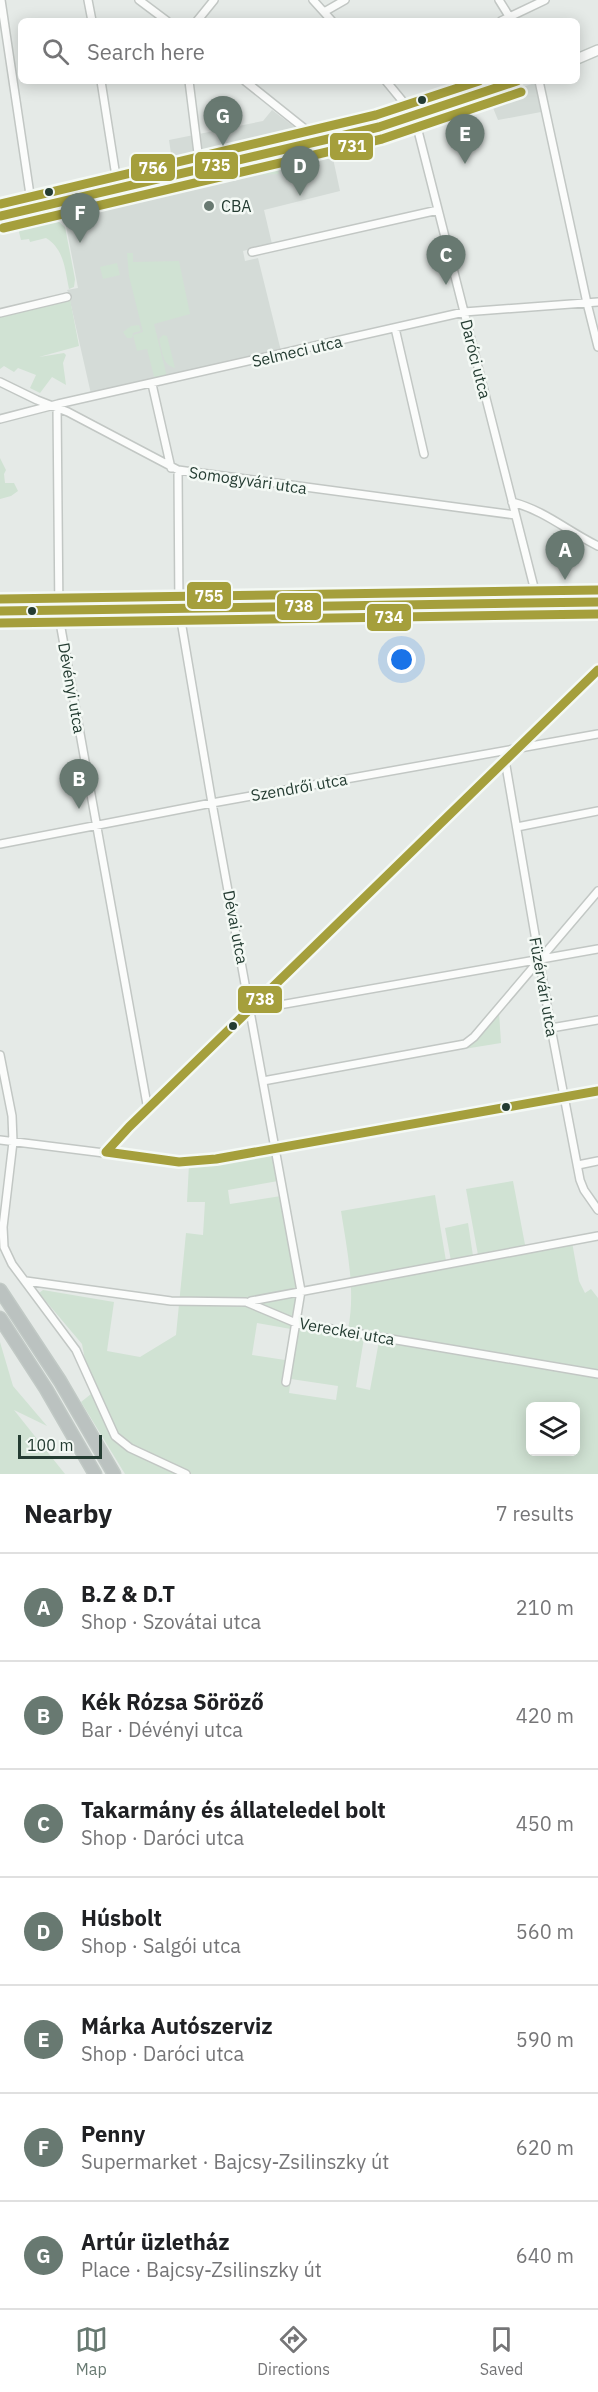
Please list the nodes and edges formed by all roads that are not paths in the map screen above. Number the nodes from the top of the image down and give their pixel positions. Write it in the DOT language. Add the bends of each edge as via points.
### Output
graph roads {
  1 [pos="0,0"];
  2 [pos="88,0"];
  3 [pos="139,0"];
  4 [pos="213,0"];
  5 [pos="313,0"];
  6 [pos="345,0"];
  7 [pos="499,0"];
  8 [pos="545,0"];
  9 [pos="324,12"];
  10 [pos="91,18"];
  11 [pos="163,18"];
  12 [pos="199,18"];
  13 [pos="330,18"];
  14 [pos="510,18"];
  15 [pos="513,18"];
  16 [pos="598,50"];
  17 [pos="580,58"];
  18 [pos="101,84"];
  19 [pos="189,84"];
  20 [pos="249,84"];
  21 [pos="388,84"];
  22 [pos="508,84"];
  23 [pos="540,84"];
  24 [pos="414,115"];
  25 [pos="320,141"];
  26 [pos="200,170"];
  27 [pos="118,189"];
  28 [pos="32,208"];
  29 [pos="438,210"];
  30 [pos="0,216"];
  31 [pos="252,252"];
  32 [pos="67,297"];
  33 [pos="598,302"];
  34 [pos="586,303"];
  35 [pos="464,312"];
  36 [pos="0,313"];
  37 [pos="395,328"];
  38 [pos="598,347"];
  39 [pos="0,382"];
  40 [pos="152,384"];
  41 [pos="55,407"];
  42 [pos="0,419"];
  43 [pos="424,453"];
  44 [pos="174,469"];
  45 [pos="512,502"];
  46 [pos="515,515"];
  47 [pos="598,546"];
  48 [pos="598,602"];
  49 [pos="538,603"];
  50 [pos="179,609"];
  51 [pos="58,610"];
  52 [pos="0,611"];
  53 [pos="598,670"];
  54 [pos="598,734"];
  55 [pos="516,749"];
  56 [pos="505,760"];
  57 [pos="212,803"];
  58 [pos="598,811"];
  59 [pos="95,826"];
  60 [pos="516,827"];
  61 [pos="0,843"];
  62 [pos="598,891"];
  63 [pos="598,949"];
  64 [pos="540,959"];
  65 [pos="251,1010"];
  66 [pos="598,1020"];
  67 [pos="551,1028"];
  68 [pos="0,1055"];
  69 [pos="263,1081"];
  70 [pos="598,1091"];
  71 [pos="564,1097"];
  72 [pos="148,1110"];
  73 [pos="0,1140"];
  74 [pos="13,1142"];
  75 [pos="274,1148"];
  76 [pos="106,1152"];
  77 [pos="598,1161"];
  78 [pos="578,1165"];
  79 [pos="598,1210"];
  80 [pos="598,1236"];
  81 [pos="26,1281"];
  82 [pos="0,1290"];
  83 [pos="301,1291"];
  84 [pos="246,1302"];
  85 [pos="0,1318"];
  86 [pos="296,1323"];
  87 [pos="598,1374"];
  88 [pos="286,1382"];
  89 [pos="95,1474"];
  90 [pos="114,1474"];
  91 [pos="186,1474"];
  1 -- 28 [label="street"];
  2 -- 10 [label="street"];
  3 -- 11 [label="street"];
  4 -- 12 [label="street"];
  5 -- 9 [label="street"];
  6 -- 9 [label="street"];
  7 -- 14 [label="street"];
  8 -- 15 [label="street"];
  9 -- 13 [label="street"];
  16 -- 17 [label="street"];
  18 -- 27 [label="street"];
  19 -- 26 [label="street"];
  20 -- 25 [label="street"];
  21 -- 24 [label="street"];
  22 -- 24 [label="street"];
  23 -- 34 [label="street"];
  24 -- 25 [label="street"];
  24 -- 29 [label="street, Daróci utca"];
  25 -- 26 [label="street"];
  26 -- 27 [label="street"];
  27 -- 28 [label="street"];
  28 -- 30 [label="street"];
  29 -- 31 [label="street"];
  29 -- 35 [label="street, Daróci utca"];
  32 -- 36 [label="street"];
  33 -- 34 [label="street, Selmeci utca"];
  34 -- 35 [label="street, Selmeci utca"];
  34 -- 38 [label="street"];
  35 -- 37 [label="street, Selmeci utca"];
  35 -- 45 [label="street, Daróci utca"];
  37 -- 40 [label="street, Selmeci utca"];
  37 -- 43 [label="street"];
  39 -- 41 [label="street, Somogyvári utca"];
  40 -- 41 [label="street, Selmeci utca"];
  40 -- 44 [label="street, Dévai utca"];
  41 -- 42 [label="street, Selmeci utca"];
  41 -- 44 [label="street, Somogyvári utca"];
  41 -- 51 [label="street, Dévényi utca"];
  44 -- 46 [label="street, Somogyvári utca"];
  44 -- 50 [label="street, Dévai utca"];
  45 -- 46 [label="street, Daróci utca"];
  45 -- 47 [label="street" via="542,512"];
  46 -- 49 [label="street, Daróci utca"];
  48 -- 49 [label="street"];
  49 -- 50 [label="street"];
  50 -- 51 [label="street"];
  50 -- 57 [label="street, Dévai utca"];
  51 -- 52 [label="street"];
  51 -- 59 [label="street, Dévényi utca"];
  53 -- 55 [label="street"];
  54 -- 55 [label="street, Szendrői utca"];
  55 -- 56 [label="street"];
  55 -- 57 [label="street, Szendrői utca"];
  56 -- 60 [label="street, Füzérvári utca"];
  56 -- 65 [label="street"];
  57 -- 59 [label="street, Szendrői utca"];
  57 -- 65 [label="street, Dévai utca"];
  58 -- 60 [label="street"];
  59 -- 61 [label="street, Szendrői utca"];
  59 -- 72 [label="street, Dévényi utca"];
  60 -- 64 [label="street, Füzérvári utca"];
  62 -- 64 [label="street"];
  63 -- 64 [label="street"];
  64 -- 65 [label="street"];
  64 -- 67 [label="street, Füzérvári utca"];
  64 -- 69 [label="street" via="474,1037 460,1046"];
  65 -- 69 [label="street, Dévai utca"];
  65 -- 72 [label="street"];
  66 -- 67 [label="street"];
  67 -- 71 [label="street, Füzérvári utca"];
  68 -- 74 [label="street"];
  69 -- 75 [label="street, Dévai utca"];
  70 -- 71 [label="street"];
  71 -- 75 [label="street"];
  71 -- 78 [label="street, Füzérvári utca"];
  72 -- 76 [label="street"];
  73 -- 74 [label="street"];
  74 -- 76 [label="street"];
  74 -- 81 [label="street" via="4,1247"];
  75 -- 76 [label="street" via="194,1162"];
  75 -- 83 [label="street, Dévai utca"];
  77 -- 78 [label="street"];
  78 -- 79 [label="street, Füzérvári utca" via="584,1190"];
  80 -- 83 [label="street"];
  81 -- 84 [label="street, Vereckei utca" via="154,1299"];
  81 -- 91 [label="street" via="75,1350 116,1436 130,1448"];
  82 -- 90 [label="highway" via="60,1381"];
  83 -- 84 [label="street"];
  83 -- 86 [label="street, Dévai utca"];
  84 -- 86 [label="street, Vereckei utca"];
  85 -- 89 [label="highway"];
  86 -- 87 [label="street, Vereckei utca"];
  86 -- 88 [label="street, Dévai utca"];
}
